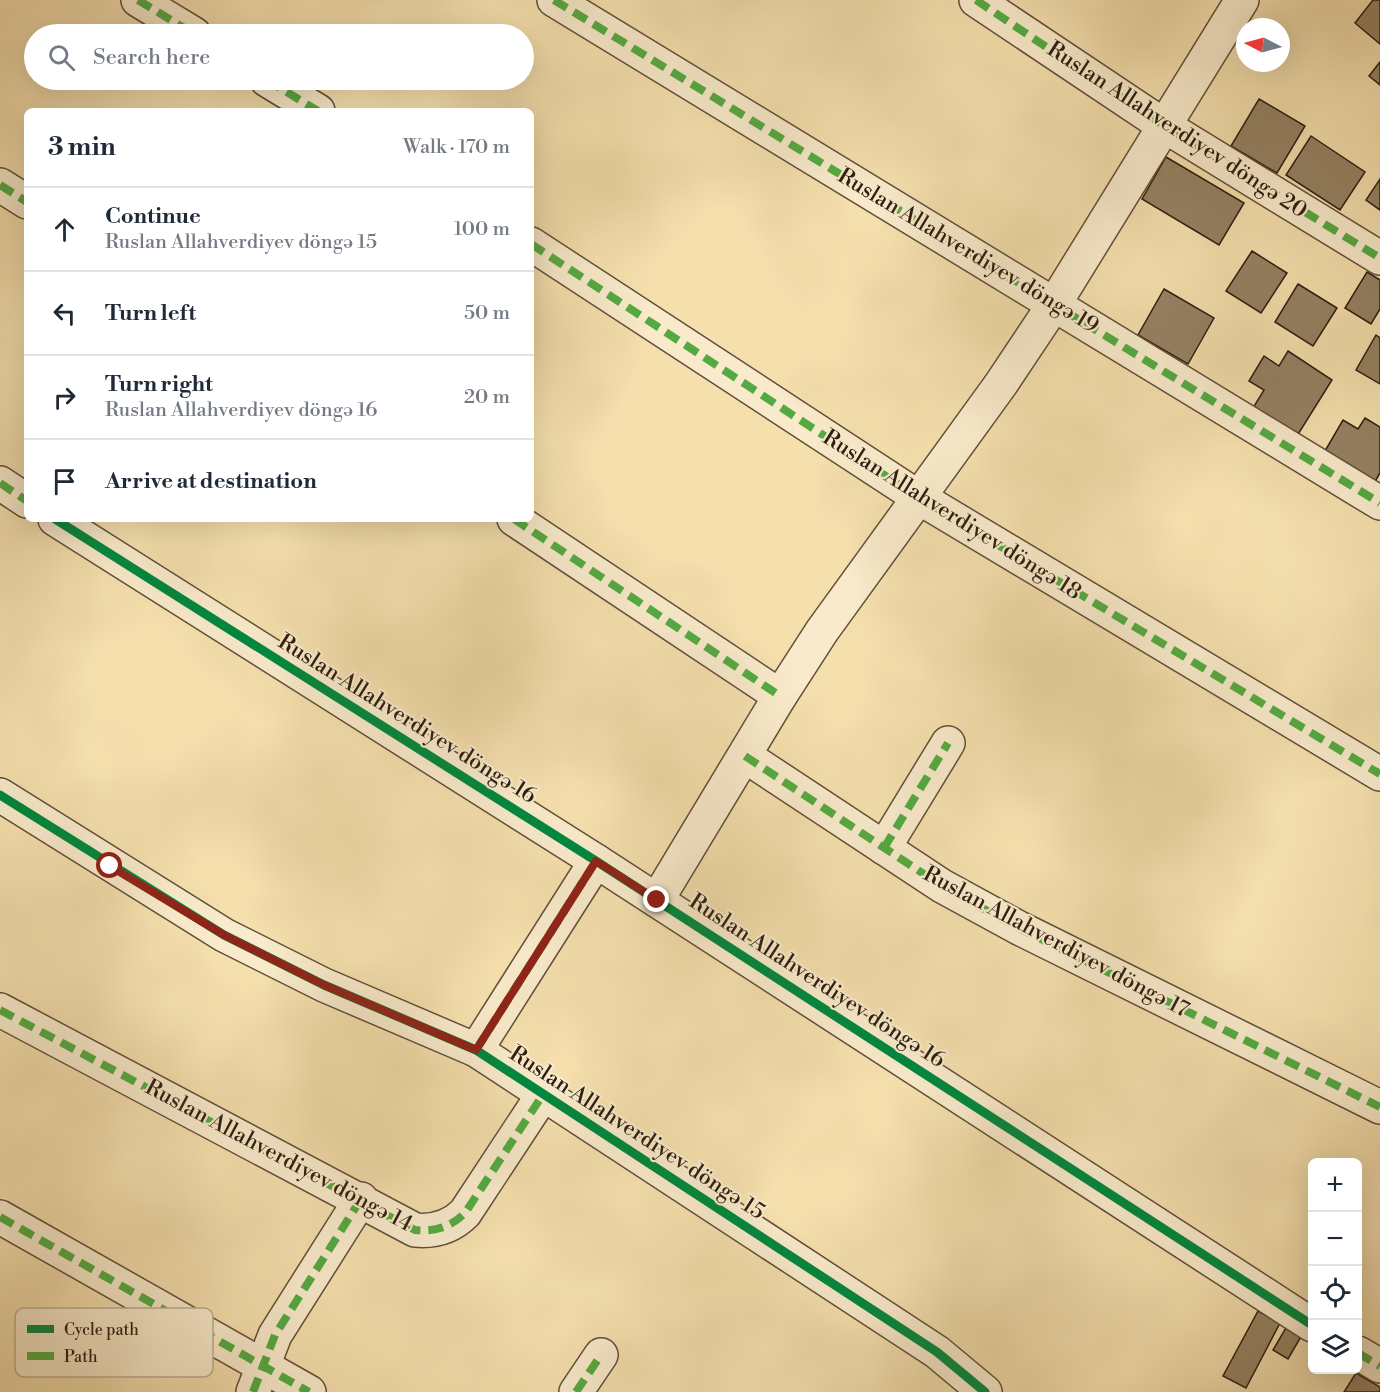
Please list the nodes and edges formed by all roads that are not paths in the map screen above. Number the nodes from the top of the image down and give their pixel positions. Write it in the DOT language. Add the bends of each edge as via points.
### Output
graph roads {
  1 [pos="138,0"];
  2 [pos="554,0"];
  3 [pos="976,0"];
  4 [pos="1242,0"];
  5 [pos="178,24"];
  6 [pos="283,90"];
  7 [pos="313,108"];
  8 [pos="1163,125"];
  9 [pos="0,185"];
  10 [pos="24,200"];
  11 [pos="534,246"];
  12 [pos="1380,258"];
  13 [pos="1055,303"];
  14 [pos="0,483"];
  15 [pos="918,497"];
  16 [pos="24,499"];
  17 [pos="1380,503"];
  18 [pos="60,522"];
  19 [pos="519,522"];
  20 [pos="780,696"];
  21 [pos="948,743"];
  22 [pos="745,756"];
  23 [pos="1380,774"];
  24 [pos="0,795"];
  25 [pos="884,848"];
  26 [pos="596,861"];
  27 [pos="657,900"];
  28 [pos="0,1010"];
  29 [pos="476,1050"];
  30 [pos="542,1096"];
  31 [pos="1380,1107"];
  32 [pos="361,1199"];
  33 [pos="0,1217"];
  34 [pos="144,1308"];
  35 [pos="1308,1322"];
  36 [pos="213,1351"];
  37 [pos="601,1355"];
  38 [pos="1362,1355"];
  39 [pos="1380,1366"];
  40 [pos="257,1379"];
  41 [pos="309,1392"];
  42 [pos="576,1392"];
  43 [pos="985,1392"];
  1 -- 5 [label="street"];
  2 -- 13 [label="street, Ruslan Allahverdiyev döngə 19"];
  3 -- 8 [label="street, Ruslan Allahverdiyev döngə 20"];
  4 -- 8 [label="street"];
  6 -- 7 [label="street"];
  8 -- 12 [label="street, Ruslan Allahverdiyev döngə 20"];
  8 -- 13 [label="street"];
  9 -- 10 [label="street"];
  11 -- 15 [label="street, Ruslan Allahverdiyev döngə 18"];
  13 -- 15 [label="street"];
  13 -- 17 [label="street, Ruslan Allahverdiyev döngə 19"];
  14 -- 16 [label="street"];
  15 -- 20 [label="street"];
  15 -- 23 [label="street, Ruslan Allahverdiyev döngə 18"];
  18 -- 26 [label="street, Ruslan Allahverdiyev döngə 16"];
  19 -- 20 [label="street"];
  20 -- 22 [label="street"];
  21 -- 25 [label="street"];
  22 -- 25 [label="street, Ruslan Allahverdiyev döngə 17"];
  22 -- 27 [label="street"];
  24 -- 29 [label="street, Ruslan Allahverdiyev döngə 15" via="224,935 324,985"];
  25 -- 31 [label="street, Ruslan Allahverdiyev döngə 17" via="942,886 1019,928"];
  26 -- 27 [label="street, Ruslan Allahverdiyev döngə 16"];
  26 -- 29 [label="street"];
  27 -- 35 [label="street, Ruslan Allahverdiyev döngə 16"];
  28 -- 32 [label="street, Ruslan Allahverdiyev döngə 14"];
  29 -- 30 [label="street, Ruslan Allahverdiyev döngə 15"];
  30 -- 32 [label="street, Ruslan Allahverdiyev döngə 14" via="455,1223 431,1232 415,1230"];
  30 -- 43 [label="street, Ruslan Allahverdiyev döngə 15" via="937,1352"];
  32 -- 40 [label="street" via="274,1335"];
  33 -- 34 [label="street"];
  36 -- 40 [label="street"];
  37 -- 42 [label="street"];
  38 -- 39 [label="street"];
  40 -- 41 [label="street"];
}
